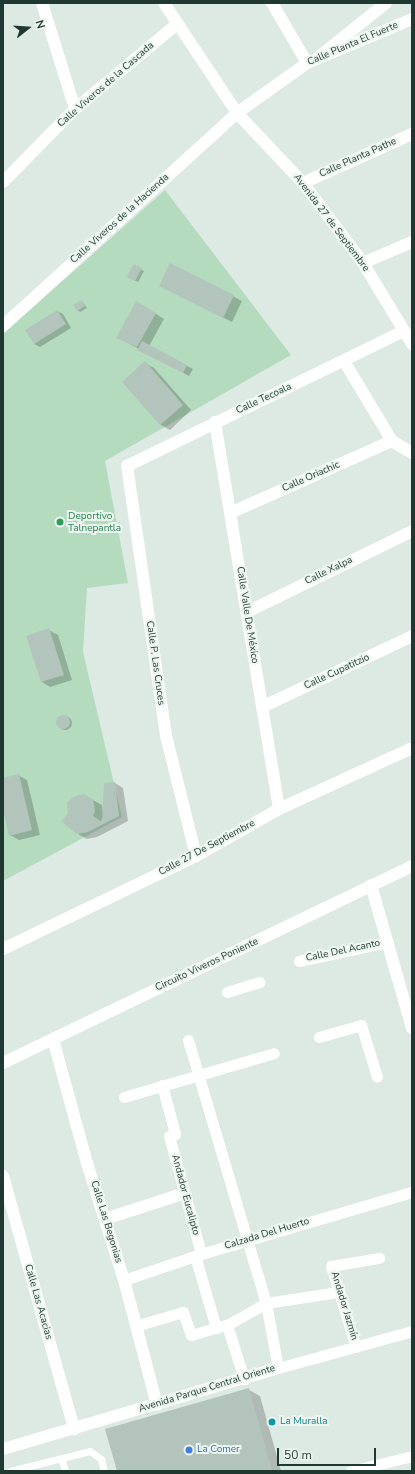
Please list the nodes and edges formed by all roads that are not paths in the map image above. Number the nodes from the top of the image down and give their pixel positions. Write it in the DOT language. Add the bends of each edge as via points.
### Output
graph roads {
  1 [pos="42,3"];
  2 [pos="164,3"];
  3 [pos="272,3"];
  4 [pos="386,3"];
  5 [pos="412,19"];
  6 [pos="177,24"];
  7 [pos="319,56"];
  8 [pos="307,63"];
  9 [pos="74,109"];
  10 [pos="237,113"];
  11 [pos="412,134"];
  12 [pos="3,182"];
  13 [pos="303,183"];
  14 [pos="412,242"];
  15 [pos="362,263"];
  16 [pos="3,326"];
  17 [pos="404,331"];
  18 [pos="412,344"];
  19 [pos="344,361"];
  20 [pos="215,422"];
  21 [pos="392,441"];
  22 [pos="412,453"];
  23 [pos="126,468"];
  24 [pos="230,512"];
  25 [pos="412,531"];
  26 [pos="247,612"];
  27 [pos="412,636"];
  28 [pos="262,707"];
  29 [pos="412,748"];
  30 [pos="279,809"];
  31 [pos="196,856"];
  32 [pos="412,866"];
  33 [pos="370,885"];
  34 [pos="388,942"];
  35 [pos="3,949"];
  36 [pos="298,960"];
  37 [pos="260,982"];
  38 [pos="227,992"];
  39 [pos="412,1028"];
  40 [pos="319,1037"];
  41 [pos="53,1039"];
  42 [pos="188,1040"];
  43 [pos="274,1053"];
  44 [pos="3,1063"];
  45 [pos="198,1074"];
  46 [pos="377,1077"];
  47 [pos="162,1085"];
  48 [pos="124,1097"];
  49 [pos="3,1176"];
  50 [pos="185,1193"];
  51 [pos="412,1194"];
  52 [pos="105,1219"];
  53 [pos="246,1241"];
  54 [pos="198,1255"];
  55 [pos="379,1258"];
  56 [pos="124,1280"];
  57 [pos="339,1292"];
  58 [pos="266,1303"];
  59 [pos="135,1326"];
  60 [pos="221,1326"];
  61 [pos="412,1331"];
  62 [pos="356,1347"];
  63 [pos="278,1368"];
  64 [pos="244,1379"];
  65 [pos="157,1405"];
  66 [pos="74,1429"];
  67 [pos="3,1449"];
  68 [pos="412,1456"];
  69 [pos="61,1458"];
  70 [pos="375,1468"];
  71 [pos="34,1469"];
  72 [pos="10,1471"];
  73 [pos="65,1471"];
  74 [pos="104,1471"];
  75 [pos="351,1471"];
  1 -- 9 [label="street"];
  2 -- 6 [label="street, Avenida 27 de Septiembre"];
  3 -- 8 [label="street"];
  4 -- 7 [label="street"];
  5 -- 7 [label="street, Calle Planta El Fuerte"];
  6 -- 9 [label="street, Calle Viveros de la Cascada"];
  6 -- 10 [label="street, Avenida 27 de Septiembre"];
  7 -- 8 [label="street, Calle Planta El Fuerte"];
  8 -- 10 [label="street, Calle Planta El Fuerte"];
  9 -- 12 [label="street, Calle Viveros de la Cascada"];
  10 -- 13 [label="street, Avenida 27 de Septiembre"];
  10 -- 16 [label="street, Calle Viveros de la Hacienda"];
  11 -- 13 [label="street, Calle Planta Pathe"];
  13 -- 15 [label="street, Avenida 27 de Septiembre"];
  14 -- 15 [label="street"];
  15 -- 17 [label="street, Avenida 27 de Septiembre"];
  17 -- 18 [label="street, Avenida 27 de Septiembre"];
  17 -- 19 [label="street, Calle Tecoala"];
  19 -- 20 [label="street, Calle Tecoala"];
  19 -- 21 [label="street"];
  20 -- 23 [label="street, Calle Tecoala" via="130,462"];
  20 -- 24 [label="street, Calle Valle De México"];
  21 -- 22 [label="street"];
  21 -- 24 [label="street, Calle Oriachic"];
  23 -- 31 [label="street, Calle P. Las Cruces" via="166,736"];
  24 -- 26 [label="street, Calle Valle De México"];
  25 -- 26 [label="street, Calle Xalpa"];
  26 -- 28 [label="street, Calle Valle De México"];
  27 -- 28 [label="street, Calle Cupatitzio"];
  28 -- 30 [label="street, Calle Valle De México"];
  29 -- 30 [label="street, Calle 27 De Septiembre"];
  30 -- 31 [label="street, Calle 27 De Septiembre"];
  31 -- 35 [label="street, Calle 27 De Septiembre"];
  32 -- 33 [label="street, Circuito Viveros Poniente"];
  33 -- 34 [label="street"];
  33 -- 41 [label="street, Circuito Viveros Poniente"];
  34 -- 36 [label="street, Calle Del Acanto"];
  34 -- 39 [label="street"];
  37 -- 38 [label="street"];
  40 -- 46 [label="street" via="361,1025"];
  41 -- 44 [label="street, Circuito Viveros Poniente"];
  41 -- 52 [label="street, Calle Las Begonias"];
  42 -- 45 [label="street"];
  43 -- 45 [label="street"];
  45 -- 47 [label="street"];
  45 -- 53 [label="street"];
  47 -- 48 [label="street"];
  47 -- 50 [label="street, Andador Eucalipto"];
  49 -- 66 [label="street, Calle Las Acacias"];
  50 -- 52 [label="street"];
  50 -- 54 [label="street, Andador Eucalipto"];
  51 -- 53 [label="street, Calzada Del Huerto"];
  52 -- 56 [label="street, Calle Las Begonias"];
  53 -- 54 [label="street, Calzada Del Huerto"];
  53 -- 58 [label="street"];
  54 -- 56 [label="street, Calzada Del Huerto"];
  54 -- 60 [label="street, Andador Eucalipto"];
  55 -- 57 [label="street, Andador Jazmín" via="331,1266"];
  56 -- 59 [label="street, Calle Las Begonias"];
  57 -- 58 [label="street"];
  57 -- 62 [label="street, Andador Jazmín"];
  58 -- 60 [label="street"];
  58 -- 63 [label="street"];
  59 -- 60 [label="street" via="183,1312 191,1335"];
  59 -- 65 [label="street, Calle Las Begonias"];
  60 -- 64 [label="street, Andador Eucalipto"];
  61 -- 62 [label="street, Avenida Parque Central Oriente"];
  62 -- 63 [label="street, Avenida Parque Central Oriente"];
  63 -- 64 [label="street, Avenida Parque Central Oriente"];
  64 -- 65 [label="street, Avenida Parque Central Oriente"];
  65 -- 66 [label="street, Avenida Parque Central Oriente"];
  66 -- 67 [label="street, Avenida Parque Central Oriente"];
  68 -- 70 [label="street"];
  69 -- 71 [label="lane"];
  69 -- 73 [label="lane"];
  69 -- 74 [label="lane" via="90,1451 101,1459"];
  70 -- 75 [label="street"];
  71 -- 72 [label="lane"];
}
